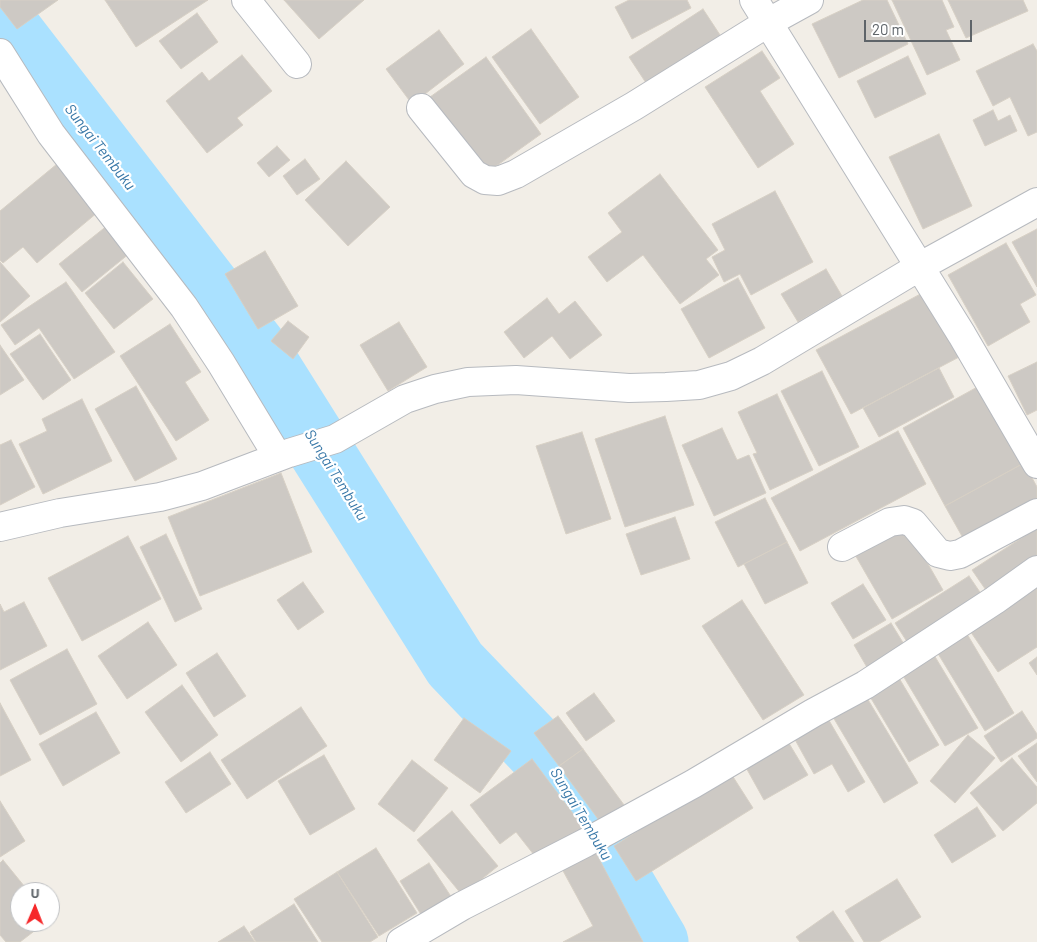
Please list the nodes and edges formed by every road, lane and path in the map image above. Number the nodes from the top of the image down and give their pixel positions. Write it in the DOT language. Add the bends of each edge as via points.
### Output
graph roads {
  1 [pos="246,0"];
  2 [pos="754,0"];
  3 [pos="809,0"];
  4 [pos="769,22"];
  5 [pos="0,53"];
  6 [pos="297,64"];
  7 [pos="421,108"];
  8 [pos="1037,202"];
  9 [pos="919,267"];
  10 [pos="284,456"];
  11 [pos="1037,464"];
  12 [pos="1037,512"];
  13 [pos="0,527"];
  14 [pos="842,547"];
  15 [pos="1037,570"];
  16 [pos="402,942"];
  1 -- 6 [label="street"];
  2 -- 4 [label="street"];
  3 -- 4 [label="street"];
  4 -- 7 [label="street" via="634,106 516,174 498,180 485,180 474,174"];
  4 -- 9 [label="street"];
  5 -- 10 [label="street" via="51,134 184,307"];
  8 -- 9 [label="street"];
  9 -- 10 [label="street" via="762,361 731,376 699,385 629,388 516,380 468,382 435,388 405,399 335,439"];
  9 -- 11 [label="street"];
  10 -- 13 [label="street" via="202,486 160,497 60,513"];
  12 -- 14 [label="street" via="960,554 950,556 938,553 913,523 904,520 890,522"];
  15 -- 16 [label="street" via="865,685"];
}
